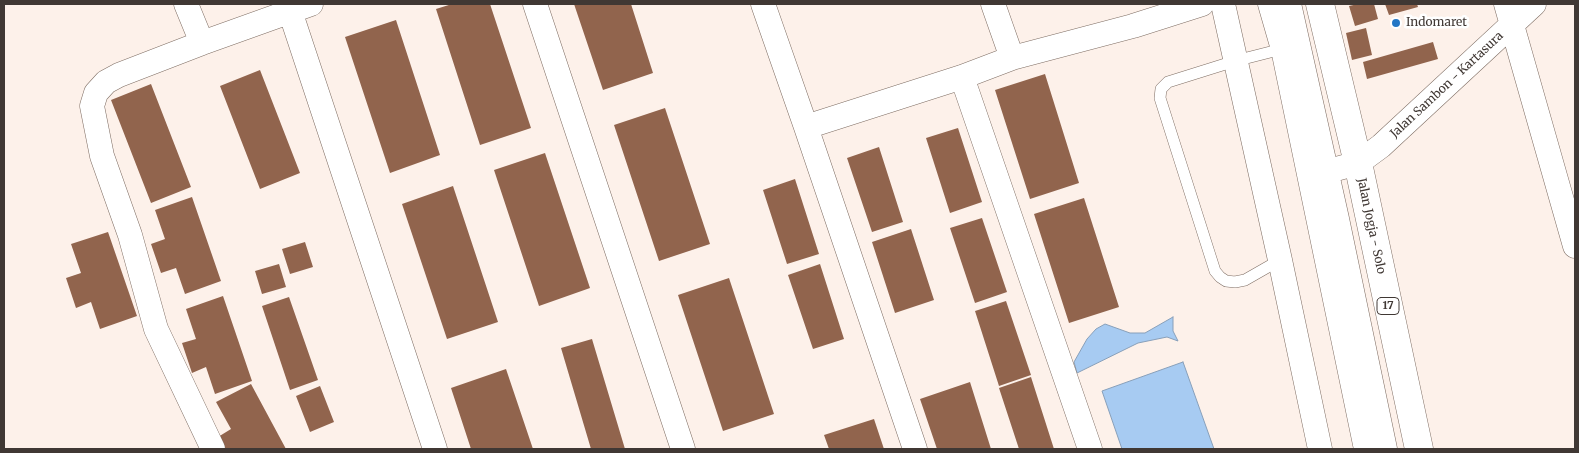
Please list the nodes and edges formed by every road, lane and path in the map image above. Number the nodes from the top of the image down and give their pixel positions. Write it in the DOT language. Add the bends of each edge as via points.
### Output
graph roads {
  1 [pos="186,4"];
  2 [pos="535,4"];
  3 [pos="763,4"];
  4 [pos="993,4"];
  5 [pos="1202,4"];
  6 [pos="1222,4"];
  7 [pos="1270,4"];
  8 [pos="1287,4"];
  9 [pos="1320,4"];
  10 [pos="1534,4"];
  11 [pos="300,8"];
  12 [pos="1509,14"];
  13 [pos="202,43"];
  14 [pos="1290,47"];
  15 [pos="1012,58"];
  16 [pos="1235,61"];
  17 [pos="962,77"];
  18 [pos="806,127"];
  19 [pos="1358,164"];
  20 [pos="1325,172"];
  21 [pos="1567,184"];
  22 [pos="1575,246"];
  23 [pos="1280,260"];
  24 [pos="213,449"];
  25 [pos="435,449"];
  26 [pos="683,449"];
  27 [pos="915,449"];
  28 [pos="1090,449"];
  29 [pos="1320,449"];
  30 [pos="1366,449"];
  31 [pos="1383,449"];
  32 [pos="1419,449"];
  1 -- 13 [label="street"];
  2 -- 26 [label="street"];
  3 -- 18 [label="street"];
  4 -- 15 [label="street"];
  5 -- 15 [label="street"];
  6 -- 16 [label="street"];
  7 -- 14 [label="street"];
  8 -- 14 [label="highway"];
  9 -- 19 [label="highway, Jalan Jogja - Solo / 17"];
  10 -- 12 [label="street, Jalan Sambon - Kartasura"];
  11 -- 13 [label="street"];
  11 -- 25 [label="street"];
  12 -- 19 [label="street, Jalan Sambon - Kartasura" via="1381,146"];
  12 -- 21 [label="street"];
  13 -- 24 [label="street" via="106,82 96,94 92,106 102,156 130,235 156,329"];
  14 -- 16 [label="lane"];
  14 -- 20 [label="highway"];
  14 -- 30 [label="street"];
  15 -- 17 [label="street"];
  16 -- 23 [label="street"];
  16 -- 23 [label="lane" via="1168,82 1161,89 1160,98 1215,271 1226,281 1235,282 1245,280"];
  17 -- 18 [label="street"];
  17 -- 28 [label="street"];
  18 -- 27 [label="street"];
  19 -- 20 [label="street"];
  19 -- 32 [label="highway, Jalan Jogja - Solo / 17"];
  20 -- 31 [label="highway"];
  21 -- 22 [label="street"];
  23 -- 29 [label="street"];
}
